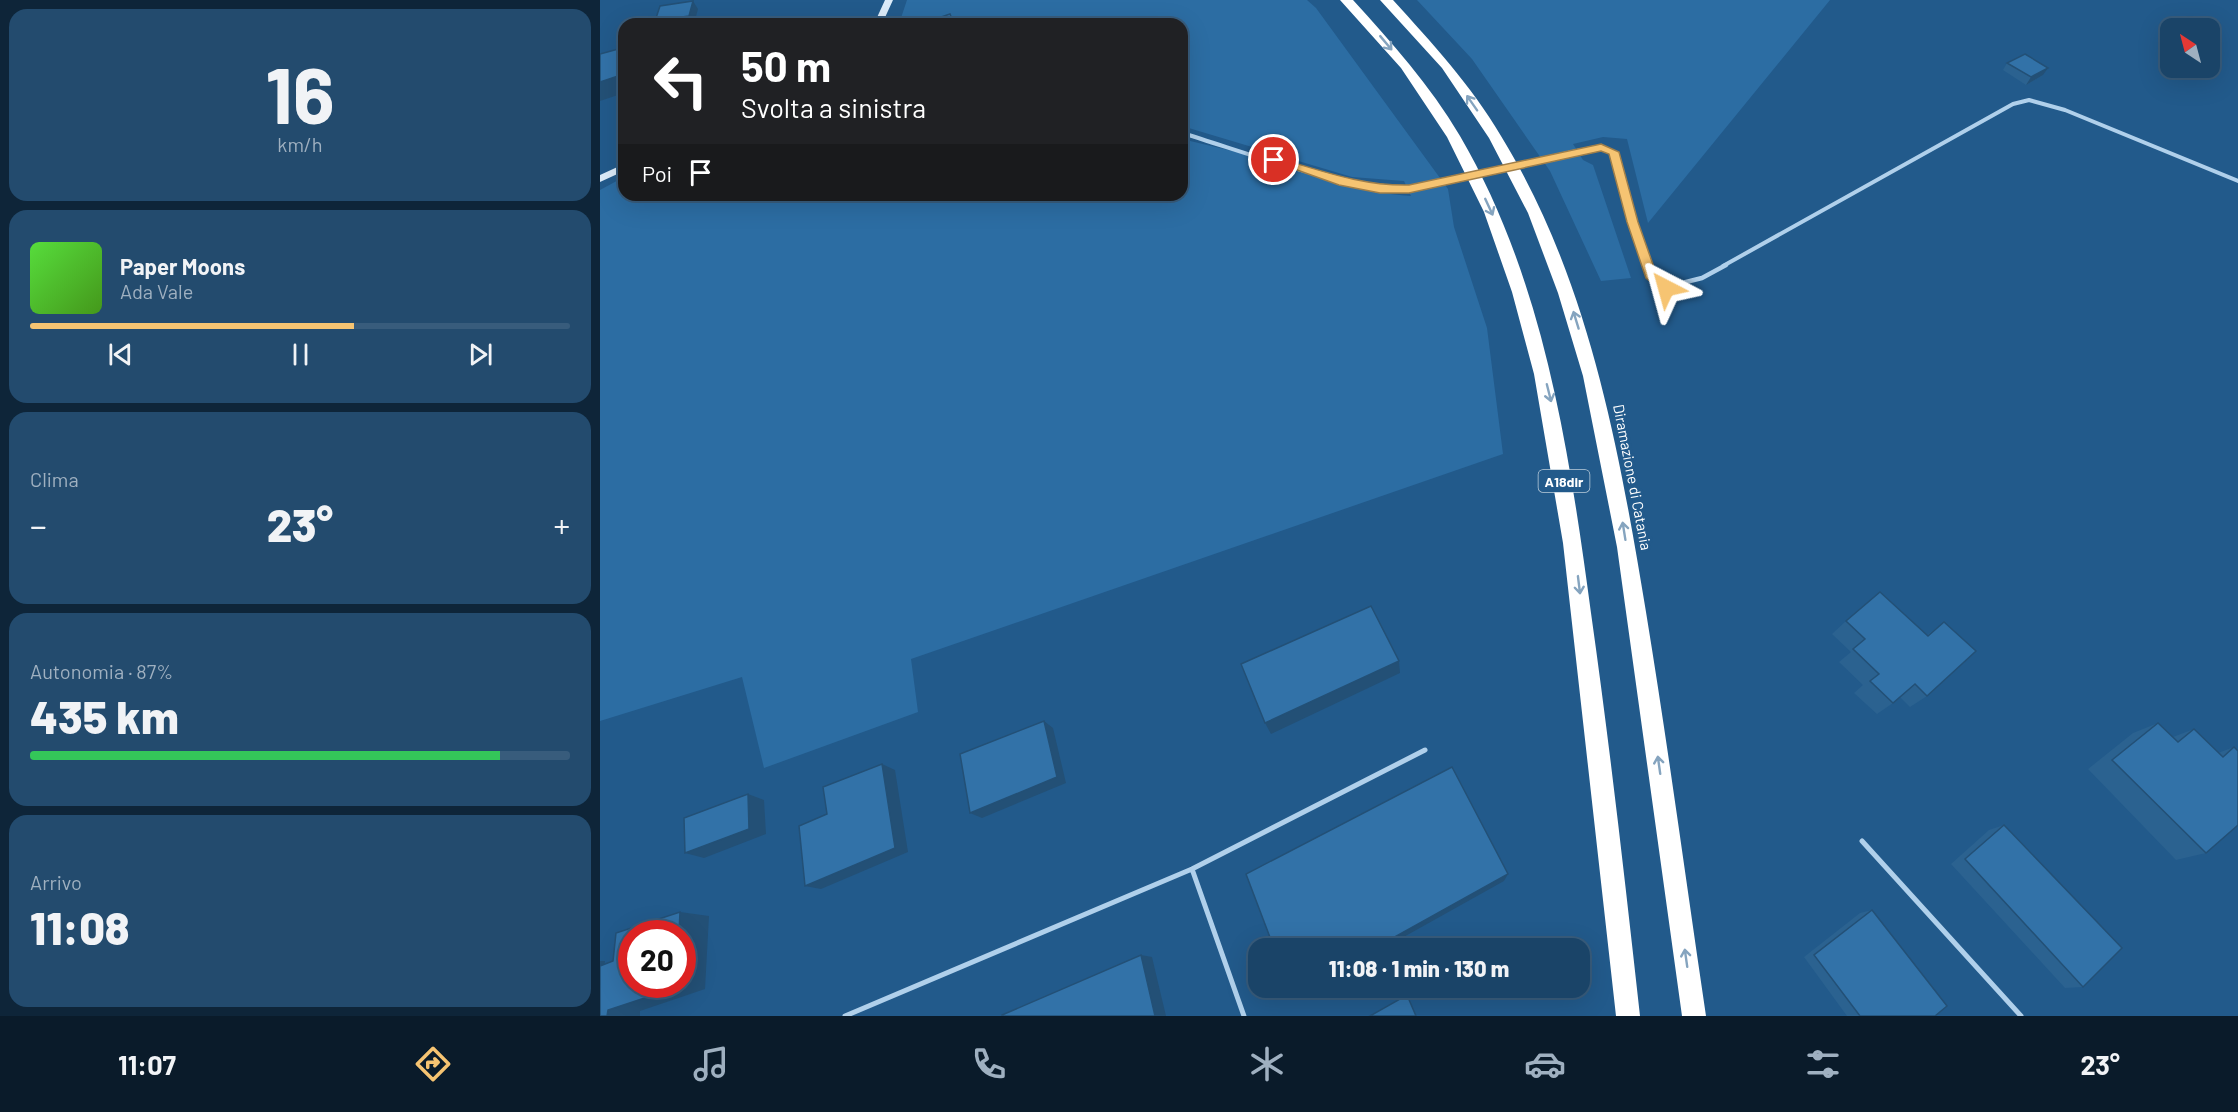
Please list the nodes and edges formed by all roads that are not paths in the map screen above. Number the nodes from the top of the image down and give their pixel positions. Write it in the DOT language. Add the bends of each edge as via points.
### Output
graph roads {
  1 [pos="889,0"];
  2 [pos="1346,0"];
  3 [pos="1386,0"];
  4 [pos="881,18"];
  5 [pos="1188,135"];
  6 [pos="618,170"];
  7 [pos="600,179"];
  8 [pos="2238,181"];
  9 [pos="1425,750"];
  10 [pos="1862,841"];
  11 [pos="1192,869"];
  12 [pos="844,1016"];
  13 [pos="1244,1016"];
  14 [pos="1628,1016"];
  15 [pos="1694,1016"];
  16 [pos="2021,1016"];
  1 -- 4 [label="main road"];
  2 -- 14 [label="highway, A18dir, one-way" via="1387,43 1446,123 1492,213 1531,321 1552,405 1571,521"];
  15 -- 3 [label="highway, Diramazione di Catania / A18dir, one-way" via="1623,524 1599,402 1576,317 1555,257 1504,152 1449,69"];
  5 -- 8 [label="lane, bridge" via="1339,181 1380,189 1409,189 1601,147 1614,152 1652,278 1666,288 1702,278 2021,102 2040,102 2065,110"];
  6 -- 7 [label="main road"];
  9 -- 11 [label="lane"];
  10 -- 16 [label="lane"];
  11 -- 12 [label="lane"];
  11 -- 13 [label="lane"];
}
